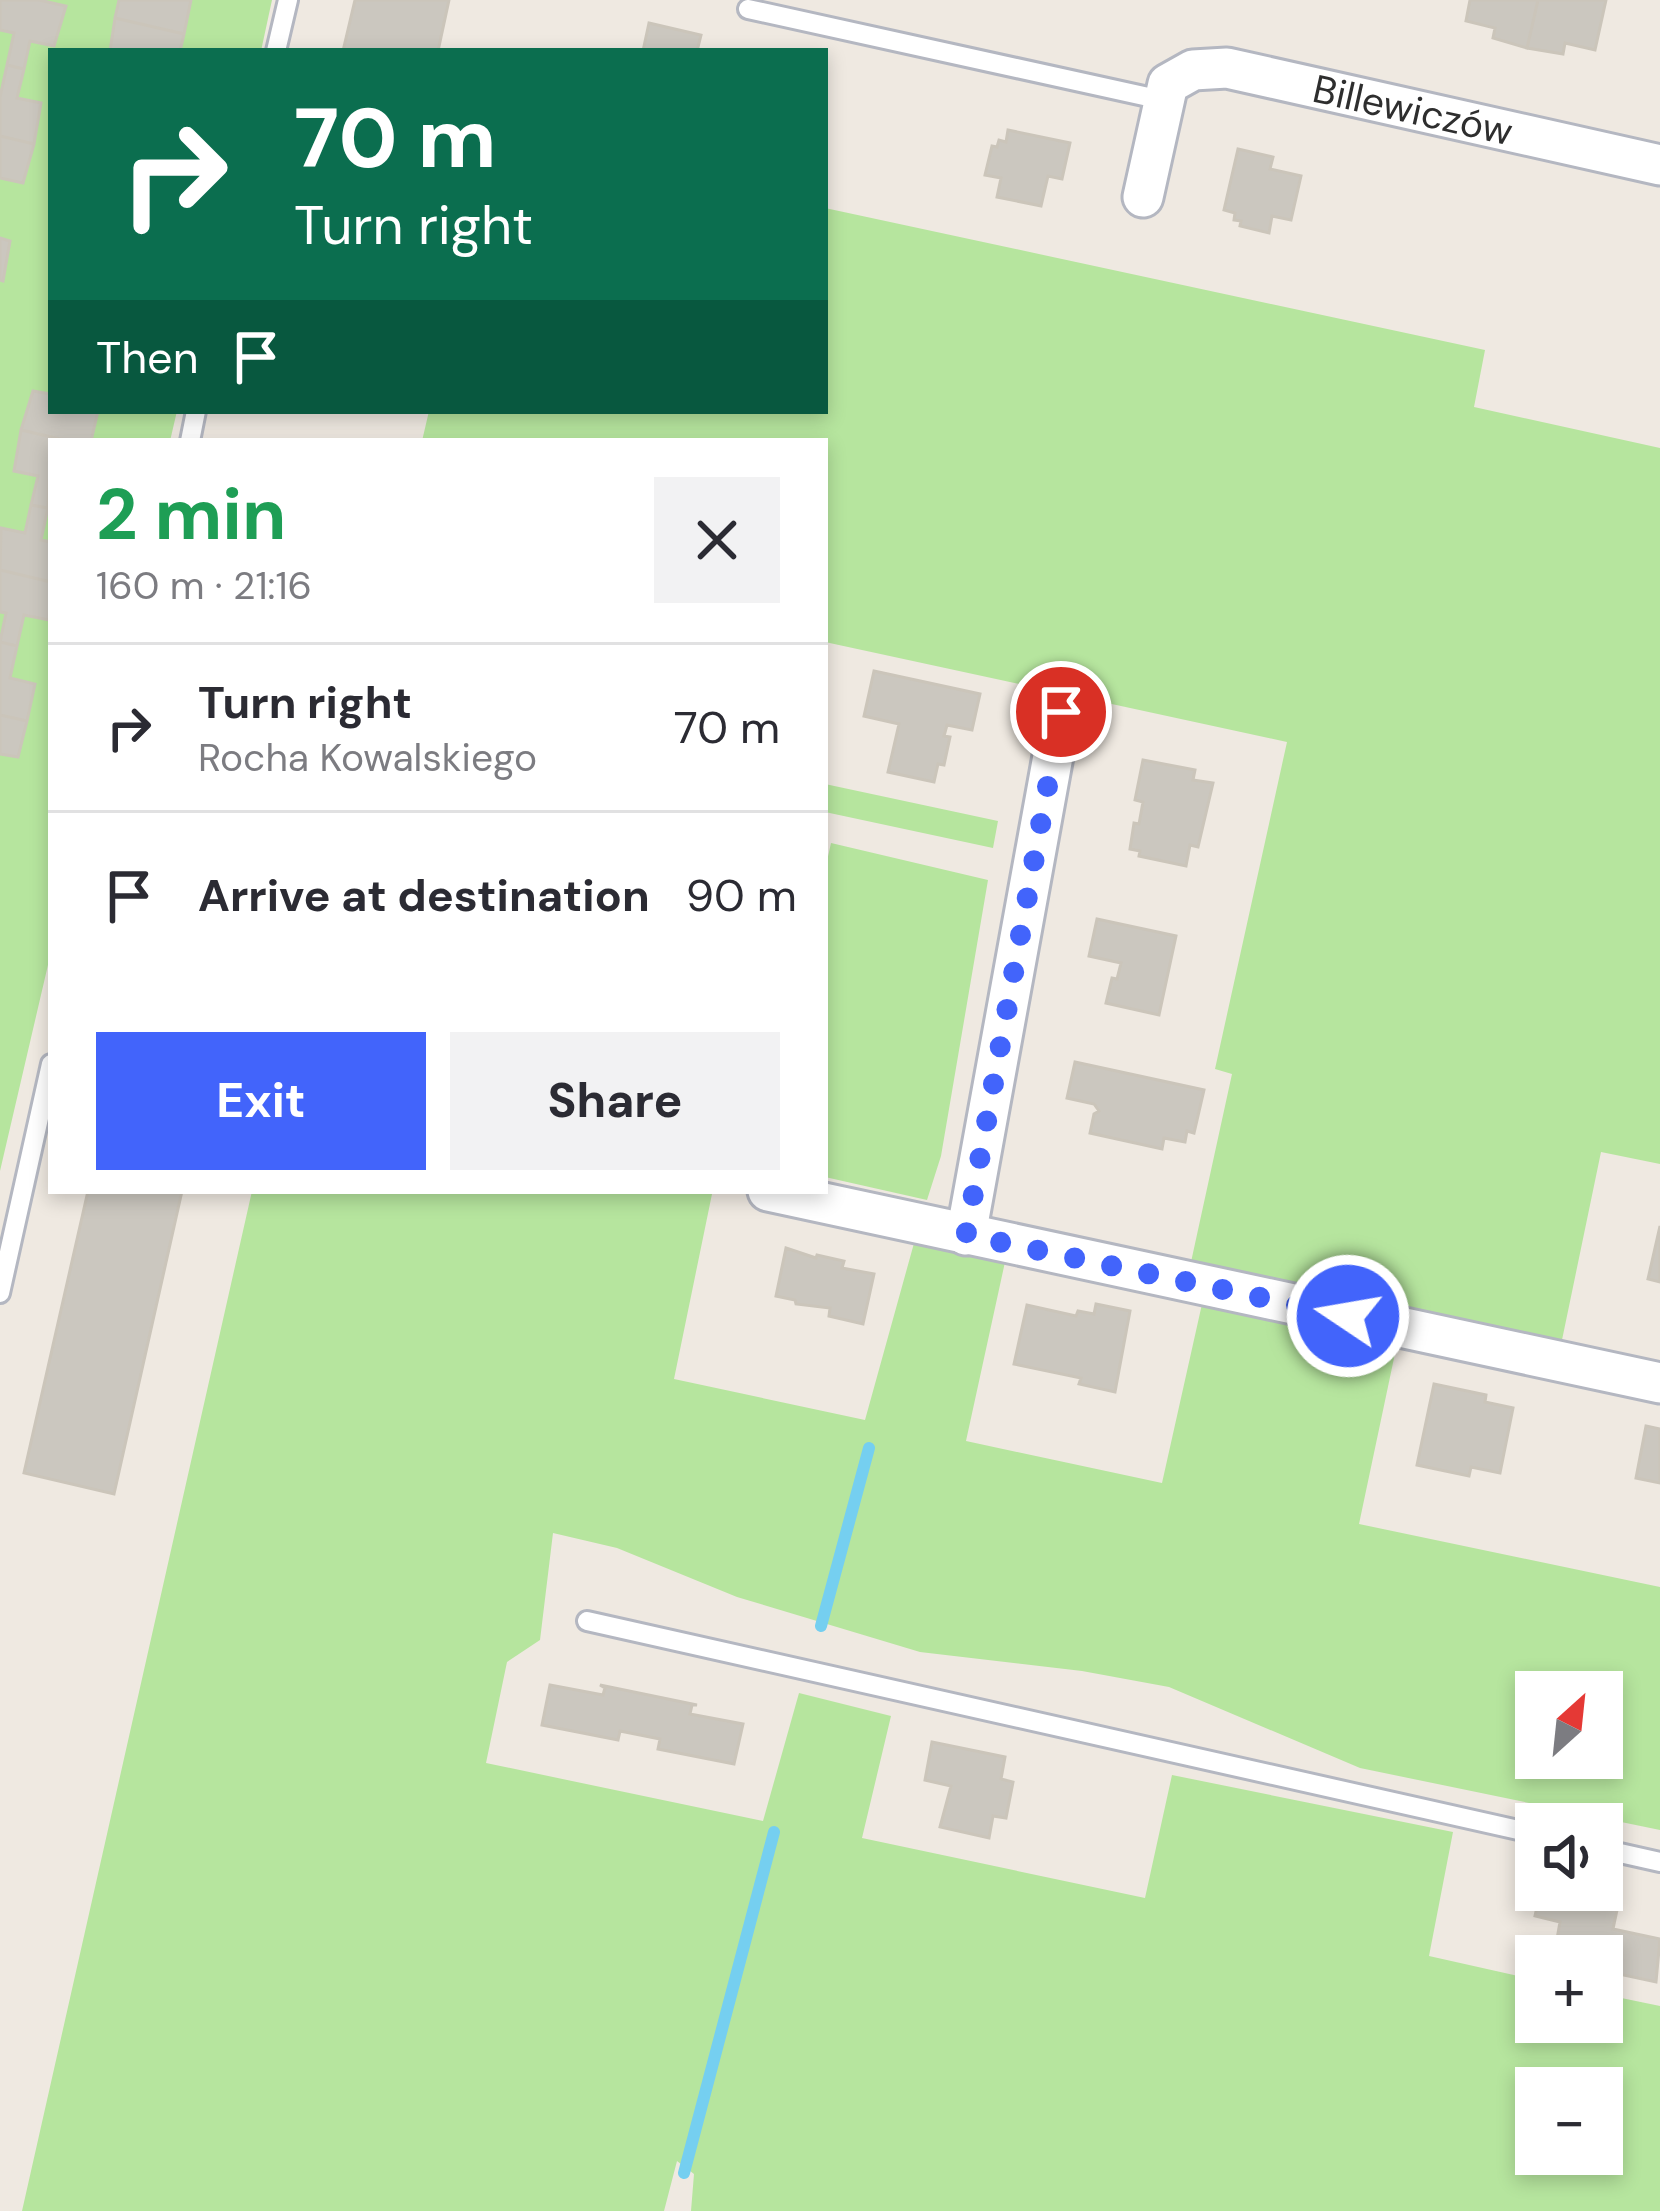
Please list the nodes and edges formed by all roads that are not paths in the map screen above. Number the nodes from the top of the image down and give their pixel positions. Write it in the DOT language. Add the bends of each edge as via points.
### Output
graph roads {
  1 [pos="288,0"];
  2 [pos="748,9"];
  3 [pos="278,48"];
  4 [pos="1165,92"];
  5 [pos="1660,165"];
  6 [pos="1143,197"];
  7 [pos="1061,712"];
  8 [pos="48,1077"];
  9 [pos="782,1194"];
  10 [pos="966,1235"];
  11 [pos="0,1293"];
  12 [pos="1660,1383"];
  13 [pos="587,1621"];
  14 [pos="1515,1829"];
  15 [pos="1623,1854"];
  16 [pos="1660,1862"];
  1 -- 3 [label="lane"];
  2 -- 4 [label="lane"];
  4 -- 5 [label="street, Billewiczów" via="1193,70 1227,68"];
  4 -- 6 [label="street"];
  7 -- 10 [label="street"];
  8 -- 11 [label="lane"];
  9 -- 10 [label="street"];
  10 -- 12 [label="street"];
  13 -- 14 [label="lane"];
  15 -- 16 [label="lane"];
}
